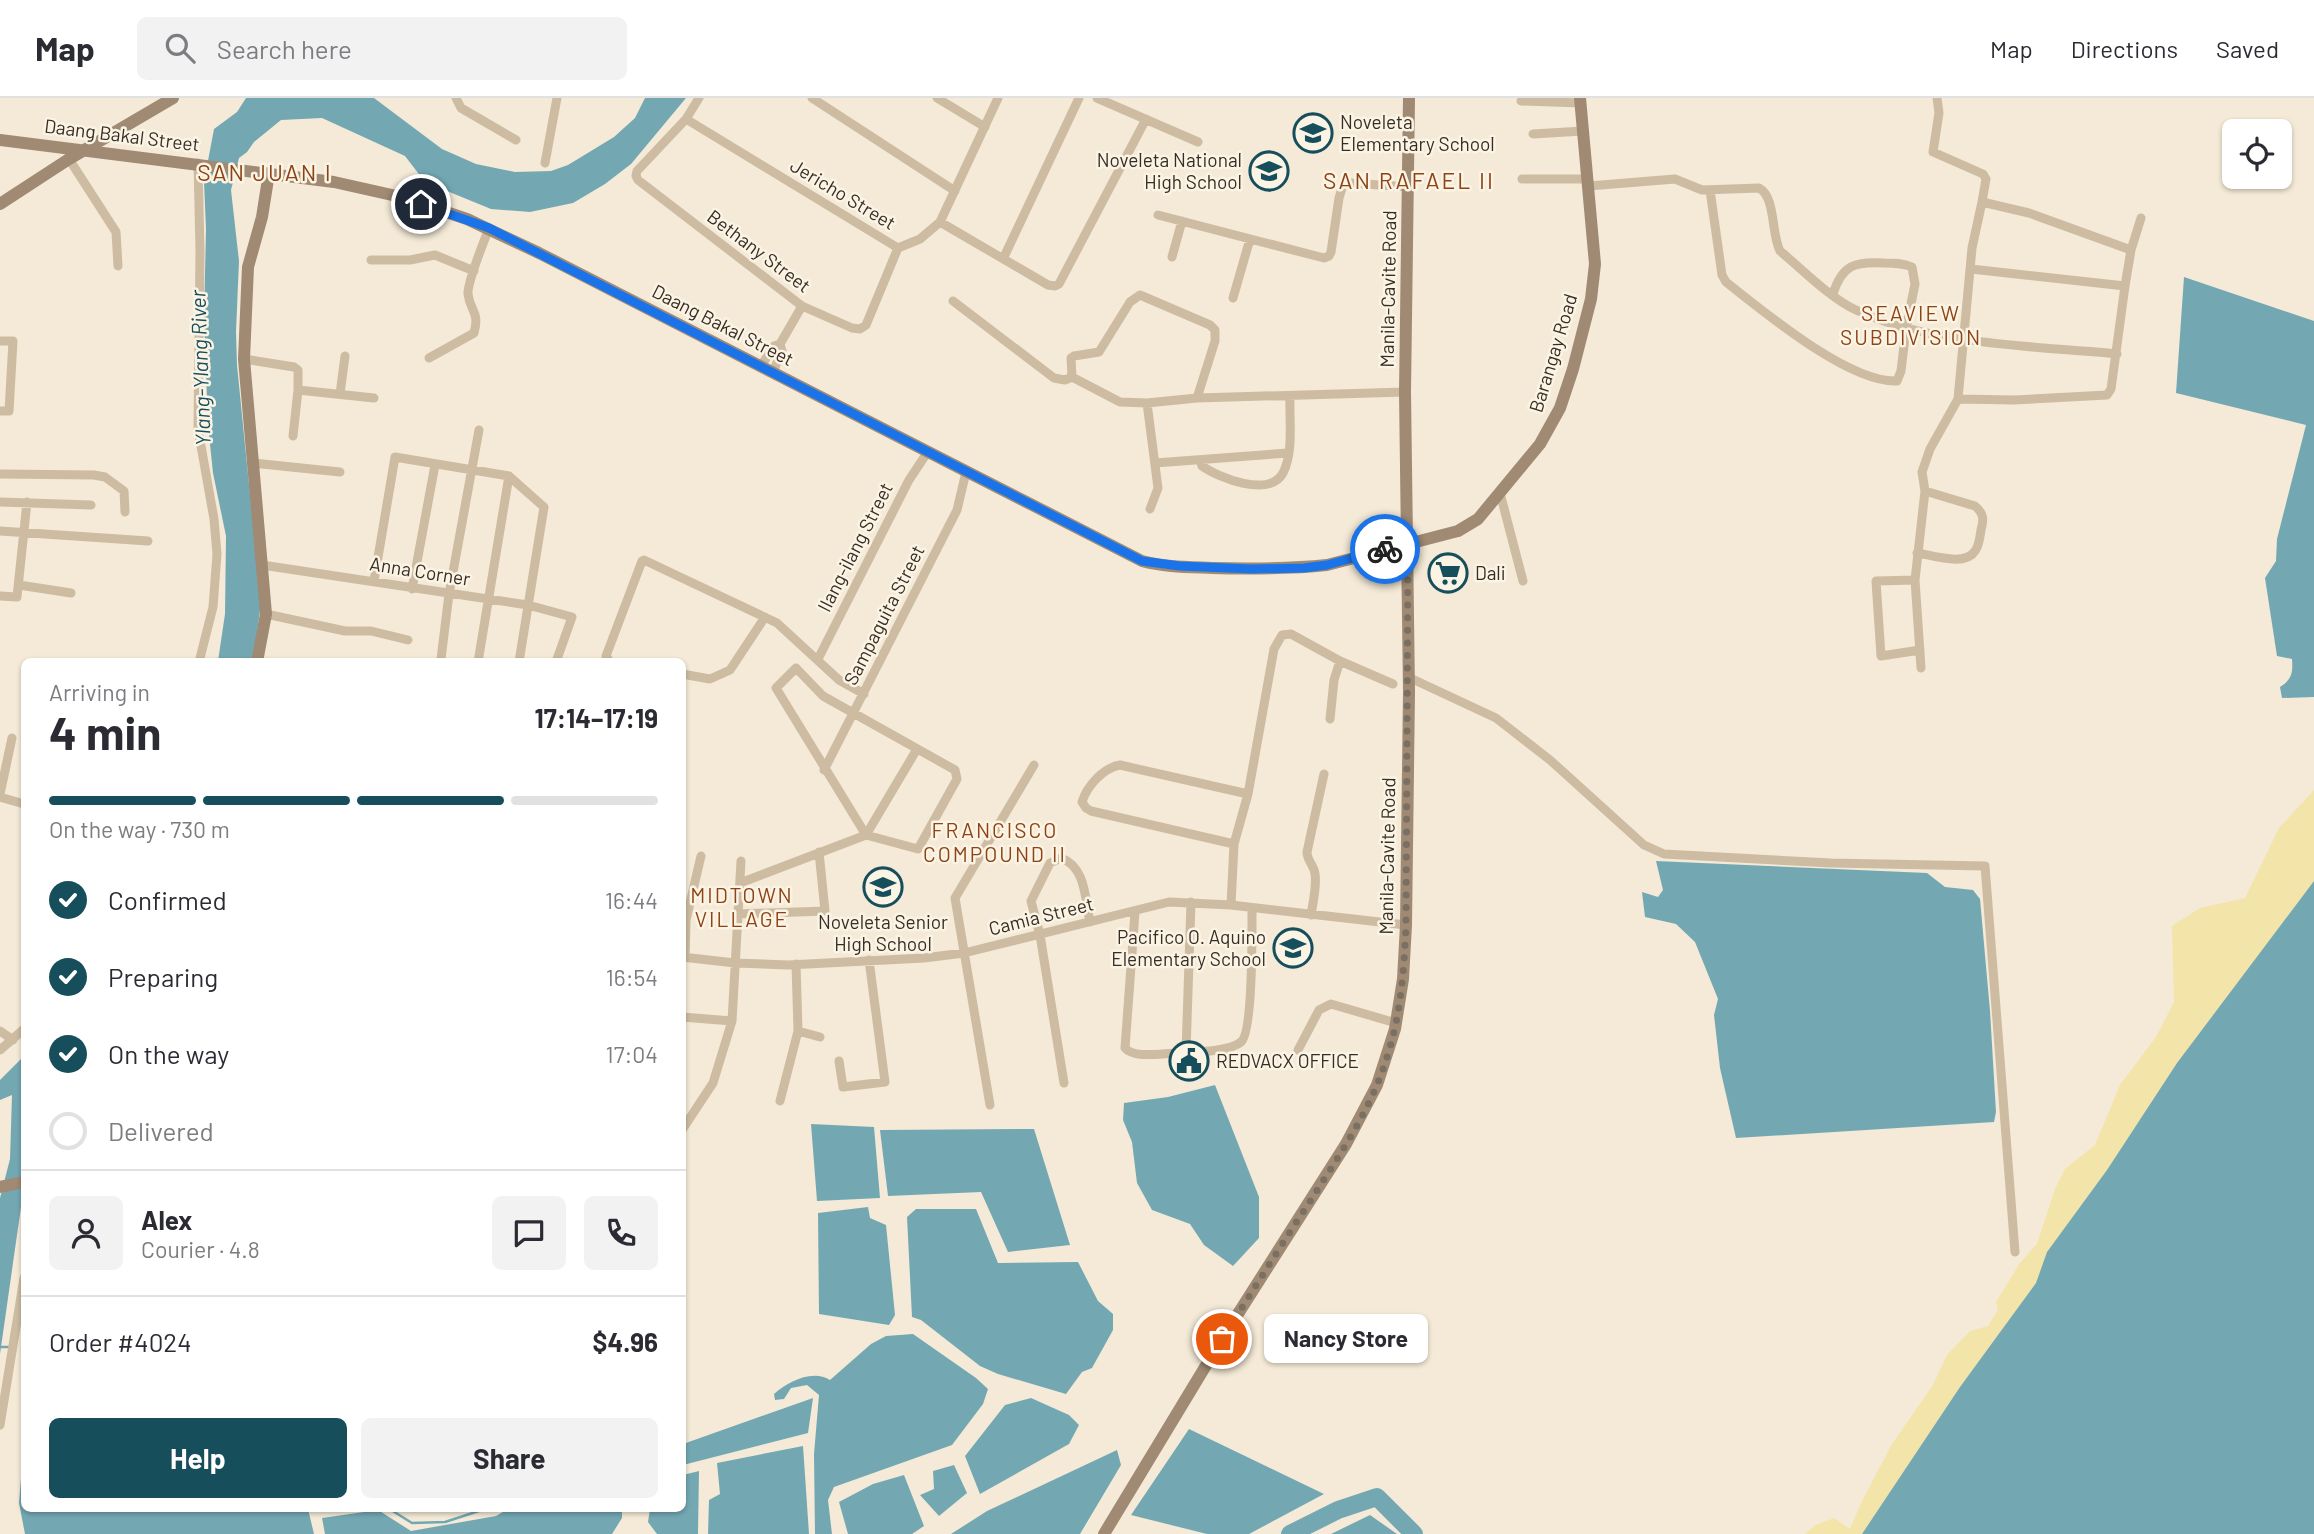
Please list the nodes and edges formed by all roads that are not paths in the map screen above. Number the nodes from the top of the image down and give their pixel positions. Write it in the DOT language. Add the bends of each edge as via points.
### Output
graph roads {
  1 [pos="173,98"];
  2 [pos="456,98"];
  3 [pos="557,98"];
  4 [pos="699,98"];
  5 [pos="812,98"];
  6 [pos="937,98"];
  7 [pos="998,98"];
  8 [pos="1079,98"];
  9 [pos="1097,98"];
  10 [pos="1409,98"];
  11 [pos="1937,98"];
  12 [pos="1521,101"];
  13 [pos="1580,101"];
  14 [pos="686,119"];
  15 [pos="1146,119"];
  16 [pos="985,127"];
  17 [pos="1583,131"];
  18 [pos="1533,134"];
  19 [pos="0,140"];
  20 [pos="516,140"];
  21 [pos="1198,142"];
  22 [pos="85,150"];
  23 [pos="69,159"];
  24 [pos="545,163"];
  25 [pos="200,164"];
  26 [pos="269,173"];
  27 [pos="1522,178"];
  28 [pos="1588,183"];
  29 [pos="1409,187"];
  30 [pos="1710,190"];
  31 [pos="955,191"];
  32 [pos="1982,202"];
  33 [pos="0,204"];
  34 [pos="1158,215"];
  35 [pos="2141,218"];
  36 [pos="1182,221"];
  37 [pos="940,222"];
  38 [pos="489,228"];
  39 [pos="1250,239"];
  40 [pos="898,248"];
  41 [pos="2131,250"];
  42 [pos="1004,257"];
  43 [pos="1172,257"];
  44 [pos="371,260"];
  45 [pos="118,266"];
  46 [pos="1970,269"];
  47 [pos="474,271"];
  48 [pos="2125,286"];
  49 [pos="1833,294"];
  50 [pos="1233,298"];
  51 [pos="953,301"];
  52 [pos="802,306"];
  53 [pos="1906,329"];
  54 [pos="1963,338"];
  55 [pos="0,341"];
  56 [pos="2117,354"];
  57 [pos="345,356"];
  58 [pos="429,358"];
  59 [pos="244,359"];
  60 [pos="767,369"];
  61 [pos="1072,377"];
  62 [pos="298,390"];
  63 [pos="1405,392"];
  64 [pos="340,394"];
  65 [pos="1290,396"];
  66 [pos="374,398"];
  67 [pos="1197,398"];
  68 [pos="1958,399"];
  69 [pos="1147,403"];
  70 [pos="0,411"];
  71 [pos="480,430"];
  72 [pos="293,436"];
  73 [pos="928,453"];
  74 [pos="1288,453"];
  75 [pos="1200,460"];
  76 [pos="253,463"];
  77 [pos="1155,463"];
  78 [pos="435,465"];
  79 [pos="340,472"];
  80 [pos="471,472"];
  81 [pos="966,472"];
  82 [pos="0,474"];
  83 [pos="509,477"];
  84 [pos="1924,491"];
  85 [pos="1500,493"];
  86 [pos="0,502"];
  87 [pos="27,502"];
  88 [pos="91,505"];
  89 [pos="1150,509"];
  90 [pos="125,513"];
  91 [pos="0,531"];
  92 [pos="24,531"];
  93 [pos="148,541"];
  94 [pos="1408,543"];
  95 [pos="1917,553"];
  96 [pos="262,565"];
  97 [pos="1915,580"];
  98 [pos="374,581"];
  99 [pos="1523,581"];
  100 [pos="19,585"];
  101 [pos="412,589"];
  102 [pos="71,593"];
  103 [pos="449,594"];
  104 [pos="0,596"];
  105 [pos="487,600"];
  106 [pos="528,605"];
  107 [pos="266,614"];
  108 [pos="765,617"];
  109 [pos="408,640"];
  110 [pos="1920,650"];
  111 [pos="199,658"];
  112 [pos="258,658"];
  113 [pos="441,658"];
  114 [pos="479,658"];
  115 [pos="520,658"];
  116 [pos="557,658"];
  117 [pos="607,658"];
  118 [pos="818,659"];
  119 [pos="1340,661"];
  120 [pos="1921,668"];
  121 [pos="686,675"];
  122 [pos="1393,684"];
  123 [pos="1407,686"];
  124 [pos="864,694"];
  125 [pos="853,714"];
  126 [pos="1330,719"];
  127 [pos="12,738"];
  128 [pos="917,749"];
  129 [pos="1034,765"];
  130 [pos="824,770"];
  131 [pos="1324,774"];
  132 [pos="1248,794"];
  133 [pos="0,795"];
  134 [pos="21,803"];
  135 [pos="866,835"];
  136 [pos="1234,844"];
  137 [pos="819,852"];
  138 [pos="701,856"];
  139 [pos="741,862"];
  140 [pos="740,883"];
  141 [pos="1191,902"];
  142 [pos="1231,905"];
  143 [pos="1252,908"];
  144 [pos="1135,912"];
  145 [pos="737,914"];
  146 [pos="1311,915"];
  147 [pos="686,920"];
  148 [pos="1090,922"];
  149 [pos="1406,925"];
  150 [pos="1040,934"];
  151 [pos="964,953"];
  152 [pos="686,957"];
  153 [pos="869,960"];
  154 [pos="735,963"];
  155 [pos="796,964"];
  156 [pos="686,1017"];
  157 [pos="732,1021"];
  158 [pos="1396,1023"];
  159 [pos="0,1031"];
  160 [pos="798,1031"];
  161 [pos="21,1032"];
  162 [pos="820,1037"];
  163 [pos="13,1040"];
  164 [pos="0,1050"];
  165 [pos="1298,1050"];
  166 [pos="1186,1052"];
  167 [pos="839,1061"];
  168 [pos="1064,1083"];
  169 [pos="780,1101"];
  170 [pos="990,1105"];
  171 [pos="686,1124"];
  172 [pos="21,1183"];
  173 [pos="0,1187"];
  174 [pos="2015,1252"];
  175 [pos="21,1296"];
  176 [pos="0,1425"];
  177 [pos="1104,1534"];
  1 -- 22 [label="street"];
  2 -- 20 [label="street" via="461,108"];
  3 -- 24 [label="street"];
  4 -- 14 [label="street, Bethany Street"];
  5 -- 31 [label="street"];
  6 -- 16 [label="street"];
  7 -- 16 [label="street"];
  8 -- 42 [label="street"];
  9 -- 15 [label="street"];
  10 -- 29 [label="street, Manila-Cavite Road"];
  11 -- 32 [label="street" via="1933,152 1983,174"];
  12 -- 13 [label="street"];
  13 -- 17 [label="street, Barangay Road"];
  14 -- 40 [label="street, Jericho Street"];
  14 -- 52 [label="street, Bethany Street" via="637,171 638,180"];
  15 -- 21 [label="street"];
  15 -- 42 [label="street" via="1059,284 1048,285"];
  16 -- 31 [label="street"];
  17 -- 18 [label="street"];
  17 -- 28 [label="street, Barangay Road"];
  19 -- 22 [label="street, Daang Bakal Street"];
  22 -- 23 [label="street"];
  22 -- 25 [label="street, Daang Bakal Street"];
  23 -- 33 [label="street"];
  23 -- 45 [label="street" via="116,232"];
  25 -- 26 [label="street, Daang Bakal Street"];
  25 -- 111 [label="street" via="198,429 217,554 213,607"];
  26 -- 38 [label="street, Daang Bakal Street" via="401,197"];
  26 -- 59 [label="street" via="248,267"];
  27 -- 28 [label="street"];
  28 -- 30 [label="street" via="1675,179"];
  28 -- 85 [label="street, Barangay Road" via="1594,275 1573,369 1552,425"];
  29 -- 39 [label="street" via="1343,185 1329,256 1324,258"];
  29 -- 63 [label="street, Manila-Cavite Road"];
  30 -- 49 [label="street" via="1759,188 1765,192 1780,251"];
  30 -- 53 [label="street" via="1726,282 1808,343 1849,369 1897,382"];
  31 -- 37 [label="street"];
  32 -- 41 [label="street" via="2029,213"];
  32 -- 46 [label="street"];
  34 -- 36 [label="street"];
  35 -- 41 [label="street"];
  36 -- 39 [label="street"];
  36 -- 43 [label="street"];
  37 -- 40 [label="street, Jericho Street" via="920,239"];
  37 -- 42 [label="street"];
  38 -- 47 [label="street"];
  38 -- 60 [label="street, Daang Bakal Street"];
  39 -- 50 [label="street"];
  40 -- 52 [label="street, Bethany Street" via="866,325 860,329"];
  41 -- 48 [label="street"];
  44 -- 47 [label="street" via="435,255"];
  46 -- 48 [label="street"];
  46 -- 54 [label="street"];
  47 -- 58 [label="street" via="468,292 476,313 474,333"];
  48 -- 56 [label="street"];
  49 -- 53 [label="street" via="1853,309"];
  49 -- 53 [label="street" via="1848,268 1865,262 1912,267 1915,284"];
  51 -- 61 [label="street" via="1054,378"];
  52 -- 60 [label="street" via="780,344 782,351"];
  53 -- 54 [label="street"];
  54 -- 56 [label="street"];
  54 -- 68 [label="street"];
  55 -- 70 [label="street" via="13,341 9,411"];
  56 -- 68 [label="street" via="2107,395"];
  57 -- 64 [label="street"];
  59 -- 62 [label="street" via="294,367"];
  59 -- 76 [label="street"];
  60 -- 73 [label="street, Daang Bakal Street"];
  61 -- 67 [label="street" via="1071,358 1099,352 1130,302 1140,295 1214,330 1215,341"];
  61 -- 69 [label="street" via="1121,402"];
  62 -- 64 [label="street"];
  62 -- 72 [label="street"];
  63 -- 65 [label="street"];
  63 -- 94 [label="street, Manila-Cavite Road"];
  64 -- 66 [label="street"];
  65 -- 67 [label="street"];
  65 -- 74 [label="street"];
  67 -- 69 [label="street"];
  68 -- 84 [label="street" via="1924,461"];
  69 -- 77 [label="street"];
  71 -- 80 [label="street"];
  73 -- 81 [label="street, Daang Bakal Street"];
  73 -- 118 [label="street, Ilang-ilang Street" via="909,480"];
  74 -- 75 [label="street"];
  74 -- 75 [label="street" via="1279,478 1256,486 1209,470"];
  75 -- 77 [label="street"];
  76 -- 79 [label="street"];
  76 -- 96 [label="street"];
  77 -- 89 [label="street" via="1158,488"];
  78 -- 80 [label="street"];
  78 -- 98 [label="street" via="395,457"];
  78 -- 101 [label="street"];
  80 -- 83 [label="street"];
  80 -- 103 [label="street"];
  81 -- 94 [label="street, Daang Bakal Street" via="1149,563 1304,568"];
  81 -- 124 [label="street, Sampaguita Street" via="957,510"];
  82 -- 90 [label="street" via="105,477 124,491"];
  83 -- 105 [label="street"];
  83 -- 106 [label="street" via="544,507"];
  84 -- 95 [label="street"];
  84 -- 95 [label="street" via="1975,506 1984,519 1970,557"];
  85 -- 94 [label="street, Barangay Road" via="1470,525"];
  85 -- 99 [label="street"];
  86 -- 87 [label="street"];
  87 -- 88 [label="street"];
  87 -- 92 [label="street"];
  91 -- 92 [label="street"];
  92 -- 93 [label="street"];
  92 -- 100 [label="street"];
  94 -- 123 [label="street, Manila-Cavite Road"];
  95 -- 97 [label="street"];
  96 -- 98 [label="street, Anna Corner"];
  96 -- 107 [label="street"];
  97 -- 110 [label="street"];
  97 -- 110 [label="street" via="1876,581 1876,606 1881,656"];
  98 -- 101 [label="street, Anna Corner"];
  100 -- 102 [label="street"];
  100 -- 104 [label="street" via="17,597"];
  101 -- 103 [label="street, Anna Corner"];
  103 -- 105 [label="street, Anna Corner"];
  103 -- 113 [label="street"];
  105 -- 106 [label="street, Anna Corner"];
  105 -- 114 [label="street"];
  106 -- 115 [label="street"];
  106 -- 116 [label="street, Anna Corner" via="572,617"];
  107 -- 109 [label="street"];
  107 -- 112 [label="street"];
  108 -- 117 [label="street" via="644,560"];
  108 -- 118 [label="street"];
  108 -- 121 [label="street" via="730,670 709,679"];
  110 -- 120 [label="street"];
  118 -- 124 [label="street" via="839,680"];
  119 -- 122 [label="street"];
  119 -- 126 [label="street"];
  119 -- 132 [label="street" via="1291,634 1282,635 1274,649"];
  123 -- 149 [label="street, Manila-Cavite Road"];
  123 -- 174 [label="street" via="1496,718 1644,845 1664,854 1985,866"];
  124 -- 125 [label="street, Sampaguita Street"];
  125 -- 128 [label="street"];
  125 -- 130 [label="street, Sampaguita Street"];
  125 -- 130 [label="street" via="823,696 796,668 776,688"];
  127 -- 133 [label="street"];
  128 -- 135 [label="street"];
  128 -- 135 [label="street" via="958,774 918,849"];
  129 -- 151 [label="street" via="955,898"];
  130 -- 135 [label="street"];
  131 -- 146 [label="street" via="1307,852 1316,876"];
  132 -- 136 [label="street"];
  132 -- 136 [label="street" via="1120,765 1110,766 1088,787 1082,802 1091,811"];
  133 -- 134 [label="street"];
  135 -- 137 [label="street"];
  136 -- 142 [label="street"];
  137 -- 140 [label="street"];
  137 -- 145 [label="street" via="825,911"];
  138 -- 147 [label="street"];
  139 -- 140 [label="street"];
  140 -- 145 [label="street"];
  141 -- 142 [label="street, Camia Street"];
  141 -- 144 [label="street, Camia Street" via="1169,902"];
  141 -- 166 [label="street"];
  142 -- 143 [label="street, Camia Street"];
  143 -- 146 [label="street, Camia Street"];
  143 -- 166 [label="street" via="1244,1038 1225,1049"];
  144 -- 148 [label="street, Camia Street"];
  144 -- 166 [label="street" via="1125,1048 1133,1054"];
  145 -- 154 [label="street"];
  146 -- 149 [label="street, Camia Street"];
  148 -- 150 [label="street, Camia Street"];
  148 -- 150 [label="street" via="1080,873 1061,858 1051,863 1031,901"];
  149 -- 158 [label="street, Manila-Cavite Road"];
  150 -- 151 [label="street, Camia Street"];
  150 -- 168 [label="street"];
  151 -- 153 [label="street, Camia Street"];
  151 -- 170 [label="street"];
  152 -- 154 [label="street, Camia Street"];
  153 -- 155 [label="street, Camia Street"];
  153 -- 167 [label="street" via="885,1082 843,1087"];
  154 -- 155 [label="street, Camia Street"];
  154 -- 157 [label="street"];
  155 -- 160 [label="street"];
  156 -- 157 [label="street"];
  157 -- 171 [label="street" via="713,1083"];
  158 -- 165 [label="street" via="1331,1004 1319,1010"];
  158 -- 177 [label="street, Manila-Cavite Road" via="1377,1085 1346,1144"];
  159 -- 163 [label="street"];
  160 -- 162 [label="street"];
  160 -- 169 [label="street"];
  161 -- 163 [label="street"];
  163 -- 164 [label="street"];
  172 -- 173 [label="street"];
  175 -- 176 [label="street"];
}
